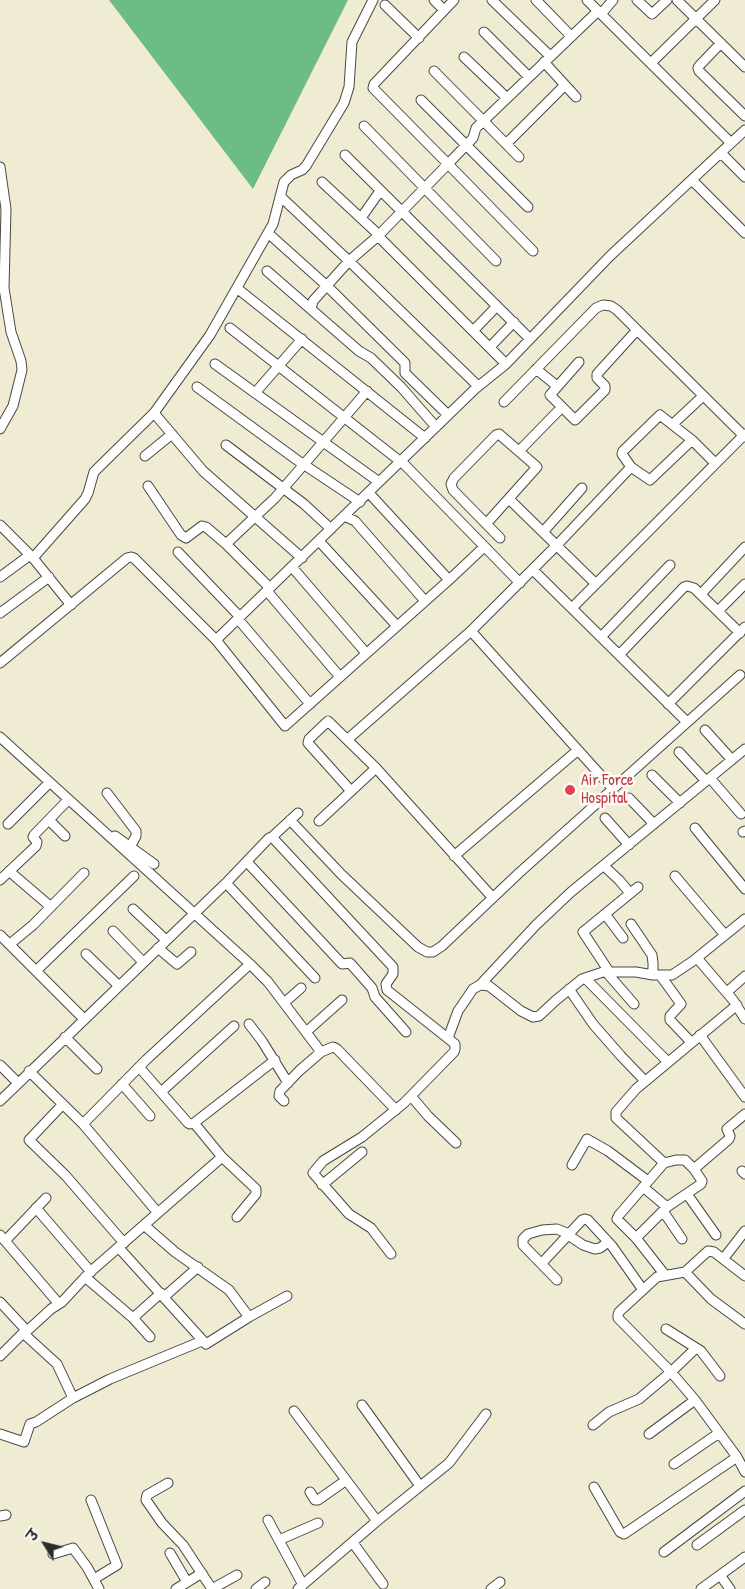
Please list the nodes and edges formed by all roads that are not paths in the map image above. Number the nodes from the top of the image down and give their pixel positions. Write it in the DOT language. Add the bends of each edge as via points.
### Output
graph roads {
  1 [pos="373,0"];
  2 [pos="434,0"];
  3 [pos="454,0"];
  4 [pos="492,0"];
  5 [pos="536,0"];
  6 [pos="587,0"];
  7 [pos="613,0"];
  8 [pos="637,0"];
  9 [pos="667,0"];
  10 [pos="676,0"];
  11 [pos="716,0"];
  12 [pos="384,4"];
  13 [pos="444,10"];
  14 [pos="599,12"];
  15 [pos="696,19"];
  16 [pos="484,32"];
  17 [pos="571,36"];
  18 [pos="418,38"];
  19 [pos="721,44"];
  20 [pos="464,57"];
  21 [pos="547,59"];
  22 [pos="651,63"];
  23 [pos="745,67"];
  24 [pos="434,71"];
  25 [pos="529,77"];
  26 [pos="565,85"];
  27 [pos="576,97"];
  28 [pos="507,98"];
  29 [pos="421,100"];
  30 [pos="745,116"];
  31 [pos="483,121"];
  32 [pos="364,126"];
  33 [pos="745,130"];
  34 [pos="731,143"];
  35 [pos="506,144"];
  36 [pos="466,145"];
  37 [pos="721,153"];
  38 [pos="345,155"];
  39 [pos="519,157"];
  40 [pos="448,164"];
  41 [pos="0,167"];
  42 [pos="745,177"];
  43 [pos="692,180"];
  44 [pos="322,182"];
  45 [pos="424,188"];
  46 [pos="380,191"];
  47 [pos="280,196"];
  48 [pos="528,207"];
  49 [pos="401,212"];
  50 [pos="362,218"];
  51 [pos="745,233"];
  52 [pos="268,234"];
  53 [pos="379,235"];
  54 [pos="533,251"];
  55 [pos="349,261"];
  56 [pos="496,261"];
  57 [pos="267,271"];
  58 [pos="326,286"];
  59 [pos="238,289"];
  60 [pos="497,306"];
  61 [pos="311,309"];
  62 [pos="514,322"];
  63 [pos="230,328"];
  64 [pos="473,330"];
  65 [pos="637,330"];
  66 [pos="302,339"];
  67 [pos="530,339"];
  68 [pos="490,347"];
  69 [pos="579,362"];
  70 [pos="215,364"];
  71 [pos="506,364"];
  72 [pos="279,366"];
  73 [pos="536,369"];
  74 [pos="478,386"];
  75 [pos="557,386"];
  76 [pos="197,387"];
  77 [pos="367,390"];
  78 [pos="255,393"];
  79 [pos="703,396"];
  80 [pos="504,402"];
  81 [pos="561,408"];
  82 [pos="154,413"];
  83 [pos="448,415"];
  84 [pos="344,417"];
  85 [pos="673,424"];
  86 [pos="436,427"];
  87 [pos="0,429"];
  88 [pos="172,434"];
  89 [pos="744,436"];
  90 [pos="425,438"];
  91 [pos="692,440"];
  92 [pos="322,443"];
  93 [pos="226,446"];
  94 [pos="520,451"];
  95 [pos="145,456"];
  96 [pos="401,461"];
  97 [pos="715,463"];
  98 [pos="304,465"];
  99 [pos="631,467"];
  100 [pos="379,482"];
  101 [pos="148,486"];
  102 [pos="582,488"];
  103 [pos="282,489"];
  104 [pos="369,493"];
  105 [pos="509,499"];
  106 [pos="360,502"];
  107 [pos="254,516"];
  108 [pos="344,516"];
  109 [pos="486,524"];
  110 [pos="0,525"];
  111 [pos="332,529"];
  112 [pos="543,532"];
  113 [pos="500,538"];
  114 [pos="319,541"];
  115 [pos="226,544"];
  116 [pos="557,545"];
  117 [pos="484,547"];
  118 [pos="745,548"];
  119 [pos="178,552"];
  120 [pos="31,556"];
  121 [pos="302,558"];
  122 [pos="670,565"];
  123 [pos="292,568"];
  124 [pos="533,570"];
  125 [pos="0,577"];
  126 [pos="49,577"];
  127 [pos="449,580"];
  128 [pos="520,583"];
  129 [pos="596,584"];
  130 [pos="745,584"];
  131 [pos="269,590"];
  132 [pos="701,594"];
  133 [pos="425,601"];
  134 [pos="71,605"];
  135 [pos="572,608"];
  136 [pos="718,611"];
  137 [pos="0,613"];
  138 [pos="239,618"];
  139 [pos="397,626"];
  140 [pos="471,631"];
  141 [pos="742,634"];
  142 [pos="601,637"];
  143 [pos="216,640"];
  144 [pos="366,653"];
  145 [pos="619,655"];
  146 [pos="0,663"];
  147 [pos="740,674"];
  148 [pos="340,677"];
  149 [pos="310,704"];
  150 [pos="668,704"];
  151 [pos="687,722"];
  152 [pos="705,730"];
  153 [pos="0,737"];
  154 [pos="348,740"];
  155 [pos="745,749"];
  156 [pos="578,750"];
  157 [pos="679,752"];
  158 [pos="732,760"];
  159 [pos="376,768"];
  160 [pos="652,775"];
  161 [pos="708,779"];
  162 [pos="49,783"];
  163 [pos="613,789"];
  164 [pos="351,791"];
  165 [pos="107,793"];
  166 [pos="629,798"];
  167 [pos="68,800"];
  168 [pos="680,803"];
  169 [pos="298,812"];
  170 [pos="741,814"];
  171 [pos="605,818"];
  172 [pos="48,820"];
  173 [pos="290,820"];
  174 [pos="319,821"];
  175 [pos="99,823"];
  176 [pos="8,824"];
  177 [pos="654,824"];
  178 [pos="695,828"];
  179 [pos="65,836"];
  180 [pos="272,837"];
  181 [pos="629,845"];
  182 [pos="130,847"];
  183 [pos="454,856"];
  184 [pos="247,862"];
  185 [pos="154,864"];
  186 [pos="604,866"];
  187 [pos="10,871"];
  188 [pos="84,873"];
  189 [pos="134,876"];
  190 [pos="676,876"];
  191 [pos="0,880"];
  192 [pos="226,883"];
  193 [pos="745,889"];
  194 [pos="493,898"];
  195 [pos="51,907"];
  196 [pos="133,909"];
  197 [pos="194,913"];
  198 [pos="605,914"];
  199 [pos="745,919"];
  200 [pos="631,924"];
  201 [pos="113,931"];
  202 [pos="0,934"];
  203 [pos="725,936"];
  204 [pos="623,938"];
  205 [pos="166,940"];
  206 [pos="10,944"];
  207 [pos="158,948"];
  208 [pos="191,952"];
  209 [pos="86,954"];
  210 [pos="697,958"];
  211 [pos="143,962"];
  212 [pos="250,964"];
  213 [pos="37,970"];
  214 [pos="609,973"];
  215 [pos="656,975"];
  216 [pos="745,976"];
  217 [pos="315,978"];
  218 [pos="585,978"];
  219 [pos="480,985"];
  220 [pos="119,986"];
  221 [pos="301,988"];
  222 [pos="569,989"];
  223 [pos="727,992"];
  224 [pos="342,1000"];
  225 [pos="284,1003"];
  226 [pos="634,1004"];
  227 [pos="737,1005"];
  228 [pos="84,1019"];
  229 [pos="745,1019"];
  230 [pos="249,1024"];
  231 [pos="234,1026"];
  232 [pos="306,1032"];
  233 [pos="406,1032"];
  234 [pos="700,1035"];
  235 [pos="66,1037"];
  236 [pos="448,1038"];
  237 [pos="691,1042"];
  238 [pos="321,1052"];
  239 [pos="274,1060"];
  240 [pos="668,1062"];
  241 [pos="0,1065"];
  242 [pos="138,1067"];
  243 [pos="97,1068"];
  244 [pos="29,1071"];
  245 [pos="645,1081"];
  246 [pos="18,1083"];
  247 [pos="288,1083"];
  248 [pos="122,1084"];
  249 [pos="161,1092"];
  250 [pos="411,1096"];
  251 [pos="745,1097"];
  252 [pos="0,1101"];
  253 [pos="284,1101"];
  254 [pos="63,1104"];
  255 [pos="396,1110"];
  256 [pos="745,1114"];
  257 [pos="150,1116"];
  258 [pos="194,1123"];
  259 [pos="83,1124"];
  260 [pos="456,1143"];
  261 [pos="362,1152"];
  262 [pos="222,1157"];
  263 [pos="664,1163"];
  264 [pos="572,1165"];
  265 [pos="694,1169"];
  266 [pos="646,1184"];
  267 [pos="322,1185"];
  268 [pos="687,1194"];
  269 [pos="46,1198"];
  270 [pos="36,1208"];
  271 [pos="665,1209"];
  272 [pos="158,1213"];
  273 [pos="237,1218"];
  274 [pos="144,1226"];
  275 [pos="745,1231"];
  276 [pos="569,1235"];
  277 [pos="716,1235"];
  278 [pos="2,1238"];
  279 [pos="636,1238"];
  280 [pos="682,1239"];
  281 [pos="608,1242"];
  282 [pos="122,1246"];
  283 [pos="391,1254"];
  284 [pos="724,1258"];
  285 [pos="542,1263"];
  286 [pos="198,1267"];
  287 [pos="685,1272"];
  288 [pos="88,1274"];
  289 [pos="665,1275"];
  290 [pos="745,1276"];
  291 [pos="557,1280"];
  292 [pos="643,1290"];
  293 [pos="163,1295"];
  294 [pos="287,1296"];
  295 [pos="0,1302"];
  296 [pos="59,1304"];
  297 [pos="249,1317"];
  298 [pos="133,1318"];
  299 [pos="745,1324"];
  300 [pos="666,1329"];
  301 [pos="25,1331"];
  302 [pos="150,1337"];
  303 [pos="202,1341"];
  304 [pos="696,1348"];
  305 [pos="2,1350"];
  306 [pos="671,1372"];
  307 [pos="720,1376"];
  308 [pos="73,1398"];
  309 [pos="695,1400"];
  310 [pos="362,1405"];
  311 [pos="294,1411"];
  312 [pos="486,1414"];
  313 [pos="594,1425"];
  314 [pos="719,1433"];
  315 [pos="0,1434"];
  316 [pos="649,1434"];
  317 [pos="737,1457"];
  318 [pos="674,1464"];
  319 [pos="745,1472"];
  320 [pos="345,1480"];
  321 [pos="168,1484"];
  322 [pos="420,1486"];
  323 [pos="594,1487"];
  324 [pos="745,1491"];
  325 [pos="310,1492"];
  326 [pos="91,1500"];
  327 [pos="745,1510"];
  328 [pos="268,1520"];
  329 [pos="377,1521"];
  330 [pos="318,1523"];
  331 [pos="278,1540"];
  332 [pos="353,1543"];
  333 [pos="697,1545"];
  334 [pos="664,1552"];
  335 [pos="170,1553"];
  336 [pos="53,1554"];
  337 [pos="745,1557"];
  338 [pos="202,1573"];
  339 [pos="237,1575"];
  340 [pos="720,1575"];
  341 [pos="94,1579"];
  342 [pos="187,1582"];
  343 [pos="265,1582"];
  344 [pos="500,1582"];
  345 [pos="383,1584"];
  346 [pos="301,1587"];
  347 [pos="99,1589"];
  348 [pos="176,1589"];
  349 [pos="212,1589"];
  350 [pos="256,1589"];
  351 [pos="491,1589"];
  352 [pos="701,1589"];
  353 [pos="730,1589"];
  1 -- 47 [label="street" via="352,42 349,87 344,102 306,166 284,182"];
  2 -- 13 [label="street"];
  3 -- 13 [label="street"];
  4 -- 21 [label="street"];
  5 -- 17 [label="street"];
  6 -- 14 [label="street"];
  7 -- 14 [label="street"];
  8 -- 9 [label="street" via="652,14"];
  10 -- 15 [label="street"];
  11 -- 15 [label="street"];
  12 -- 18 [label="street"];
  13 -- 18 [label="street"];
  14 -- 17 [label="street"];
  14 -- 22 [label="street"];
  15 -- 19 [label="street"];
  15 -- 22 [label="street"];
  16 -- 25 [label="street"];
  17 -- 21 [label="street"];
  18 -- 40 [label="street" via="373,88"];
  19 -- 23 [label="street"];
  19 -- 30 [label="street" via="698,68"];
  20 -- 28 [label="street"];
  21 -- 25 [label="street"];
  21 -- 26 [label="street"];
  22 -- 34 [label="street"];
  24 -- 31 [label="street"];
  25 -- 28 [label="street"];
  26 -- 27 [label="street"];
  26 -- 35 [label="street"];
  28 -- 31 [label="street"];
  29 -- 36 [label="street"];
  31 -- 35 [label="street"];
  31 -- 36 [label="street"];
  32 -- 45 [label="street"];
  33 -- 34 [label="street"];
  34 -- 37 [label="street"];
  35 -- 39 [label="street"];
  36 -- 40 [label="street"];
  36 -- 48 [label="street"];
  37 -- 42 [label="street"];
  37 -- 43 [label="street"];
  38 -- 46 [label="street"];
  40 -- 45 [label="street"];
  40 -- 54 [label="street"];
  41 -- 87 [label="street" via="6,209 4,288 11,332 22,370 13,406"];
  43 -- 51 [label="street"];
  43 -- 67 [label="street" via="610,256"];
  44 -- 50 [label="street"];
  45 -- 49 [label="street"];
  45 -- 56 [label="street"];
  46 -- 49 [label="street"];
  46 -- 50 [label="street"];
  47 -- 52 [label="street"];
  47 -- 55 [label="street"];
  49 -- 53 [label="street"];
  49 -- 60 [label="street"];
  50 -- 53 [label="street"];
  52 -- 58 [label="street"];
  52 -- 59 [label="street"];
  53 -- 55 [label="street"];
  53 -- 64 [label="street"];
  55 -- 58 [label="street"];
  55 -- 74 [label="street"];
  57 -- 61 [label="street"];
  58 -- 61 [label="street" via="313,301"];
  58 -- 83 [label="street" via="405,362 405,373"];
  59 -- 66 [label="street"];
  59 -- 82 [label="street" via="210,335"];
  60 -- 62 [label="street"];
  60 -- 64 [label="street"];
  61 -- 86 [label="street" via="401,386"];
  62 -- 67 [label="street"];
  62 -- 68 [label="street"];
  63 -- 72 [label="street"];
  64 -- 68 [label="street"];
  65 -- 73 [label="street" via="611,306 603,305 596,308"];
  65 -- 79 [label="street"];
  65 -- 81 [label="street" via="597,374 605,390 575,420"];
  66 -- 72 [label="street"];
  66 -- 77 [label="street"];
  67 -- 71 [label="street"];
  68 -- 71 [label="street"];
  69 -- 75 [label="street"];
  70 -- 78 [label="street"];
  71 -- 74 [label="street"];
  72 -- 78 [label="street"];
  72 -- 84 [label="street"];
  73 -- 75 [label="street"];
  73 -- 80 [label="street"];
  74 -- 83 [label="street"];
  75 -- 81 [label="street" via="550,395"];
  76 -- 98 [label="street"];
  77 -- 84 [label="street"];
  77 -- 90 [label="street"];
  78 -- 92 [label="street"];
  79 -- 85 [label="street"];
  79 -- 89 [label="street"];
  81 -- 94 [label="street"];
  82 -- 88 [label="street"];
  82 -- 120 [label="street" via="94,472 85,499"];
  83 -- 86 [label="street"];
  84 -- 92 [label="street"];
  84 -- 96 [label="street"];
  85 -- 91 [label="street"];
  85 -- 99 [label="street" via="663,415 658,416 623,452"];
  86 -- 90 [label="street"];
  88 -- 95 [label="street"];
  88 -- 107 [label="street" via="203,471"];
  89 -- 97 [label="street"];
  90 -- 96 [label="street"];
  91 -- 97 [label="street"];
  91 -- 99 [label="street" via="653,479"];
  92 -- 98 [label="street"];
  92 -- 100 [label="street"];
  93 -- 103 [label="street"];
  94 -- 105 [label="street" via="538,467"];
  94 -- 109 [label="street" via="497,434 452,481 453,490"];
  96 -- 100 [label="street"];
  96 -- 117 [label="street"];
  97 -- 129 [label="street"];
  98 -- 103 [label="street"];
  98 -- 106 [label="street"];
  99 -- 116 [label="street"];
  100 -- 104 [label="street"];
  101 -- 115 [label="street" via="183,537 189,537 204,526"];
  102 -- 112 [label="street"];
  103 -- 107 [label="street"];
  103 -- 111 [label="street"];
  104 -- 106 [label="street"];
  104 -- 127 [label="street"];
  105 -- 109 [label="street"];
  105 -- 112 [label="street"];
  106 -- 108 [label="street"];
  107 -- 115 [label="street"];
  107 -- 121 [label="street"];
  108 -- 111 [label="street"];
  108 -- 133 [label="street" via="355,521"];
  109 -- 113 [label="street"];
  110 -- 120 [label="street"];
  111 -- 114 [label="street"];
  112 -- 116 [label="street"];
  114 -- 121 [label="street"];
  114 -- 139 [label="street"];
  115 -- 131 [label="street"];
  116 -- 124 [label="street"];
  116 -- 129 [label="street"];
  117 -- 127 [label="street"];
  117 -- 128 [label="street"];
  118 -- 132 [label="street"];
  119 -- 138 [label="street"];
  120 -- 125 [label="street"];
  120 -- 126 [label="street"];
  121 -- 123 [label="street"];
  122 -- 142 [label="street"];
  123 -- 131 [label="street"];
  123 -- 144 [label="street"];
  124 -- 128 [label="street"];
  124 -- 135 [label="street"];
  126 -- 134 [label="street"];
  126 -- 137 [label="street"];
  127 -- 133 [label="street"];
  128 -- 140 [label="street"];
  129 -- 135 [label="street"];
  130 -- 136 [label="street"];
  131 -- 138 [label="street"];
  131 -- 148 [label="street"];
  132 -- 136 [label="street"];
  132 -- 145 [label="street" via="690,586 684,587"];
  133 -- 139 [label="street"];
  134 -- 143 [label="street" via="131,557"];
  134 -- 146 [label="street"];
  135 -- 142 [label="street"];
  136 -- 141 [label="street"];
  138 -- 143 [label="street"];
  138 -- 149 [label="street"];
  139 -- 144 [label="street"];
  140 -- 154 [label="street"];
  140 -- 156 [label="street"];
  141 -- 150 [label="street"];
  142 -- 145 [label="street"];
  143 -- 149 [label="street" via="285,726"];
  144 -- 148 [label="street"];
  145 -- 150 [label="street"];
  147 -- 151 [label="street"];
  148 -- 149 [label="street"];
  150 -- 151 [label="street"];
  151 -- 163 [label="street"];
  152 -- 158 [label="street"];
  153 -- 162 [label="street"];
  154 -- 159 [label="street"];
  154 -- 164 [label="street" via="328,721 307,741"];
  155 -- 158 [label="street"];
  156 -- 163 [label="street"];
  156 -- 183 [label="street"];
  157 -- 161 [label="street"];
  158 -- 161 [label="street"];
  159 -- 164 [label="street"];
  159 -- 183 [label="street"];
  160 -- 168 [label="street"];
  161 -- 168 [label="street"];
  161 -- 170 [label="street"];
  162 -- 167 [label="street"];
  162 -- 176 [label="street"];
  163 -- 194 [label="street"];
  164 -- 174 [label="street"];
  165 -- 182 [label="street" via="136,831"];
  166 -- 177 [label="street"];
  167 -- 172 [label="street"];
  167 -- 197 [label="street"];
  168 -- 177 [label="street"];
  169 -- 173 [label="street"];
  171 -- 181 [label="street"];
  172 -- 179 [label="street"];
  172 -- 187 [label="street" via="33,837 36,846"];
  173 -- 180 [label="street"];
  173 -- 194 [label="street" via="341,874 423,950 437,950"];
  175 -- 182 [label="street"];
  177 -- 181 [label="street"];
  178 -- 193 [label="street"];
  180 -- 184 [label="street"];
  180 -- 236 [label="street" via="393,967 387,990"];
  181 -- 186 [label="street"];
  182 -- 185 [label="street"];
  183 -- 194 [label="street"];
  184 -- 192 [label="street"];
  184 -- 233 [label="street" via="342,964 350,963"];
  186 -- 198 [label="street" via="634,890"];
  186 -- 219 [label="street" via="536,925"];
  187 -- 191 [label="street"];
  187 -- 195 [label="street"];
  188 -- 195 [label="street"];
  189 -- 213 [label="street"];
  190 -- 203 [label="street"];
  192 -- 197 [label="street"];
  192 -- 217 [label="street"];
  195 -- 206 [label="street"];
  196 -- 205 [label="street"];
  197 -- 205 [label="street"];
  197 -- 212 [label="street"];
  198 -- 204 [label="street"];
  198 -- 214 [label="street" via="583,932"];
  199 -- 203 [label="street"];
  200 -- 215 [label="street" via="652,955"];
  201 -- 211 [label="street"];
  202 -- 206 [label="street"];
  203 -- 210 [label="street"];
  205 -- 207 [label="street"];
  206 -- 213 [label="street"];
  207 -- 208 [label="street" via="177,964"];
  207 -- 211 [label="street"];
  209 -- 220 [label="street"];
  210 -- 215 [label="street" via="672,975"];
  210 -- 223 [label="street"];
  211 -- 220 [label="street"];
  212 -- 225 [label="street"];
  212 -- 242 [label="street"];
  213 -- 228 [label="street"];
  214 -- 215 [label="street"];
  214 -- 218 [label="street"];
  214 -- 226 [label="street"];
  215 -- 237 [label="street" via="681,1004 670,1020"];
  216 -- 223 [label="street"];
  218 -- 222 [label="street"];
  218 -- 240 [label="street"];
  219 -- 222 [label="street" via="489,986 533,1017 539,1016"];
  219 -- 236 [label="street" via="473,989 458,1011"];
  220 -- 228 [label="street"];
  221 -- 225 [label="street"];
  222 -- 245 [label="street" via="593,1024"];
  223 -- 227 [label="street"];
  224 -- 232 [label="street"];
  225 -- 232 [label="street"];
  227 -- 229 [label="street"];
  227 -- 234 [label="street"];
  228 -- 235 [label="street"];
  230 -- 239 [label="street"];
  231 -- 249 [label="street"];
  232 -- 238 [label="street"];
  234 -- 237 [label="street"];
  234 -- 251 [label="street"];
  235 -- 243 [label="street"];
  235 -- 244 [label="street"];
  236 -- 250 [label="street" via="455,1044 454,1052"];
  237 -- 240 [label="street"];
  238 -- 247 [label="street"];
  238 -- 255 [label="street" via="330,1047 338,1049"];
  239 -- 247 [label="street"];
  239 -- 258 [label="street"];
  240 -- 245 [label="street"];
  241 -- 246 [label="street"];
  242 -- 248 [label="street"];
  242 -- 249 [label="street"];
  244 -- 246 [label="street"];
  244 -- 254 [label="street"];
  245 -- 263 [label="street" via="631,1093 615,1116"];
  246 -- 252 [label="street"];
  247 -- 253 [label="street" via="279,1094"];
  248 -- 257 [label="street"];
  248 -- 259 [label="street"];
  249 -- 258 [label="street" via="188,1123"];
  250 -- 255 [label="street"];
  250 -- 260 [label="street"];
  254 -- 259 [label="street"];
  254 -- 282 [label="street" via="29,1140 66,1176"];
  255 -- 267 [label="street" via="314,1170 313,1175"];
  256 -- 265 [label="street" via="728,1127 729,1139"];
  258 -- 262 [label="street"];
  259 -- 272 [label="street"];
  261 -- 267 [label="street"];
  262 -- 272 [label="street"];
  262 -- 273 [label="street" via="257,1191"];
  263 -- 265 [label="street" via="680,1159"];
  263 -- 266 [label="street"];
  264 -- 266 [label="street" via="588,1139 608,1151"];
  265 -- 268 [label="street" via="702,1182"];
  266 -- 271 [label="street"];
  266 -- 279 [label="street" via="617,1219"];
  267 -- 283 [label="street" via="349,1214 371,1228"];
  268 -- 271 [label="street"];
  268 -- 277 [label="street"];
  269 -- 270 [label="street"];
  270 -- 278 [label="street"];
  270 -- 288 [label="street"];
  271 -- 279 [label="street"];
  271 -- 280 [label="street"];
  272 -- 274 [label="street"];
  274 -- 282 [label="street"];
  274 -- 286 [label="street"];
  275 -- 284 [label="street"];
  276 -- 281 [label="street" via="595,1250"];
  276 -- 281 [label="street" via="585,1219"];
  276 -- 285 [label="street"];
  276 -- 285 [label="street" via="553,1229 533,1231 523,1239 523,1245"];
  278 -- 296 [label="street"];
  279 -- 289 [label="street"];
  281 -- 292 [label="street"];
  282 -- 288 [label="street"];
  282 -- 293 [label="street"];
  284 -- 287 [label="street" via="708,1251"];
  284 -- 290 [label="street"];
  285 -- 291 [label="street"];
  286 -- 293 [label="street"];
  286 -- 297 [label="street" via="232,1292"];
  287 -- 289 [label="street"];
  287 -- 299 [label="street" via="711,1299"];
  288 -- 296 [label="street"];
  288 -- 298 [label="street"];
  289 -- 292 [label="street"];
  292 -- 306 [label="street" via="619,1312 618,1318"];
  293 -- 298 [label="street"];
  293 -- 303 [label="street"];
  294 -- 297 [label="street"];
  295 -- 301 [label="street"];
  296 -- 301 [label="street"];
  297 -- 303 [label="street" via="207,1344"];
  298 -- 302 [label="street"];
  300 -- 304 [label="street"];
  301 -- 305 [label="street"];
  301 -- 308 [label="street" via="56,1364"];
  303 -- 308 [label="street"];
  304 -- 306 [label="street"];
  304 -- 307 [label="street"];
  306 -- 309 [label="street"];
  306 -- 313 [label="street" via="639,1399 609,1412"];
  308 -- 315 [label="street" via="30,1424 24,1442"];
  309 -- 314 [label="street"];
  309 -- 316 [label="street"];
  310 -- 322 [label="street"];
  311 -- 320 [label="street"];
  312 -- 322 [label="street" via="449,1463"];
  314 -- 317 [label="street"];
  314 -- 318 [label="street"];
  317 -- 319 [label="street"];
  317 -- 323 [label="street" via="624,1534"];
  320 -- 325 [label="street" via="318,1500"];
  320 -- 329 [label="street"];
  321 -- 338 [label="street" via="147,1495 146,1500"];
  322 -- 329 [label="street"];
  324 -- 334 [label="street"];
  326 -- 341 [label="street" via="117,1565"];
  327 -- 333 [label="street"];
  328 -- 331 [label="street"];
  329 -- 332 [label="street"];
  330 -- 331 [label="street"];
  331 -- 346 [label="street"];
  332 -- 345 [label="street"];
  332 -- 346 [label="street"];
  335 -- 342 [label="street"];
  336 -- 341 [label="street" via="73,1548"];
  337 -- 340 [label="street"];
  338 -- 342 [label="street"];
  338 -- 349 [label="street"];
  339 -- 349 [label="street"];
  340 -- 352 [label="street"];
  340 -- 353 [label="street"];
  341 -- 347 [label="street"];
  342 -- 348 [label="street"];
  343 -- 350 [label="street"];
  344 -- 351 [label="street"];
}
